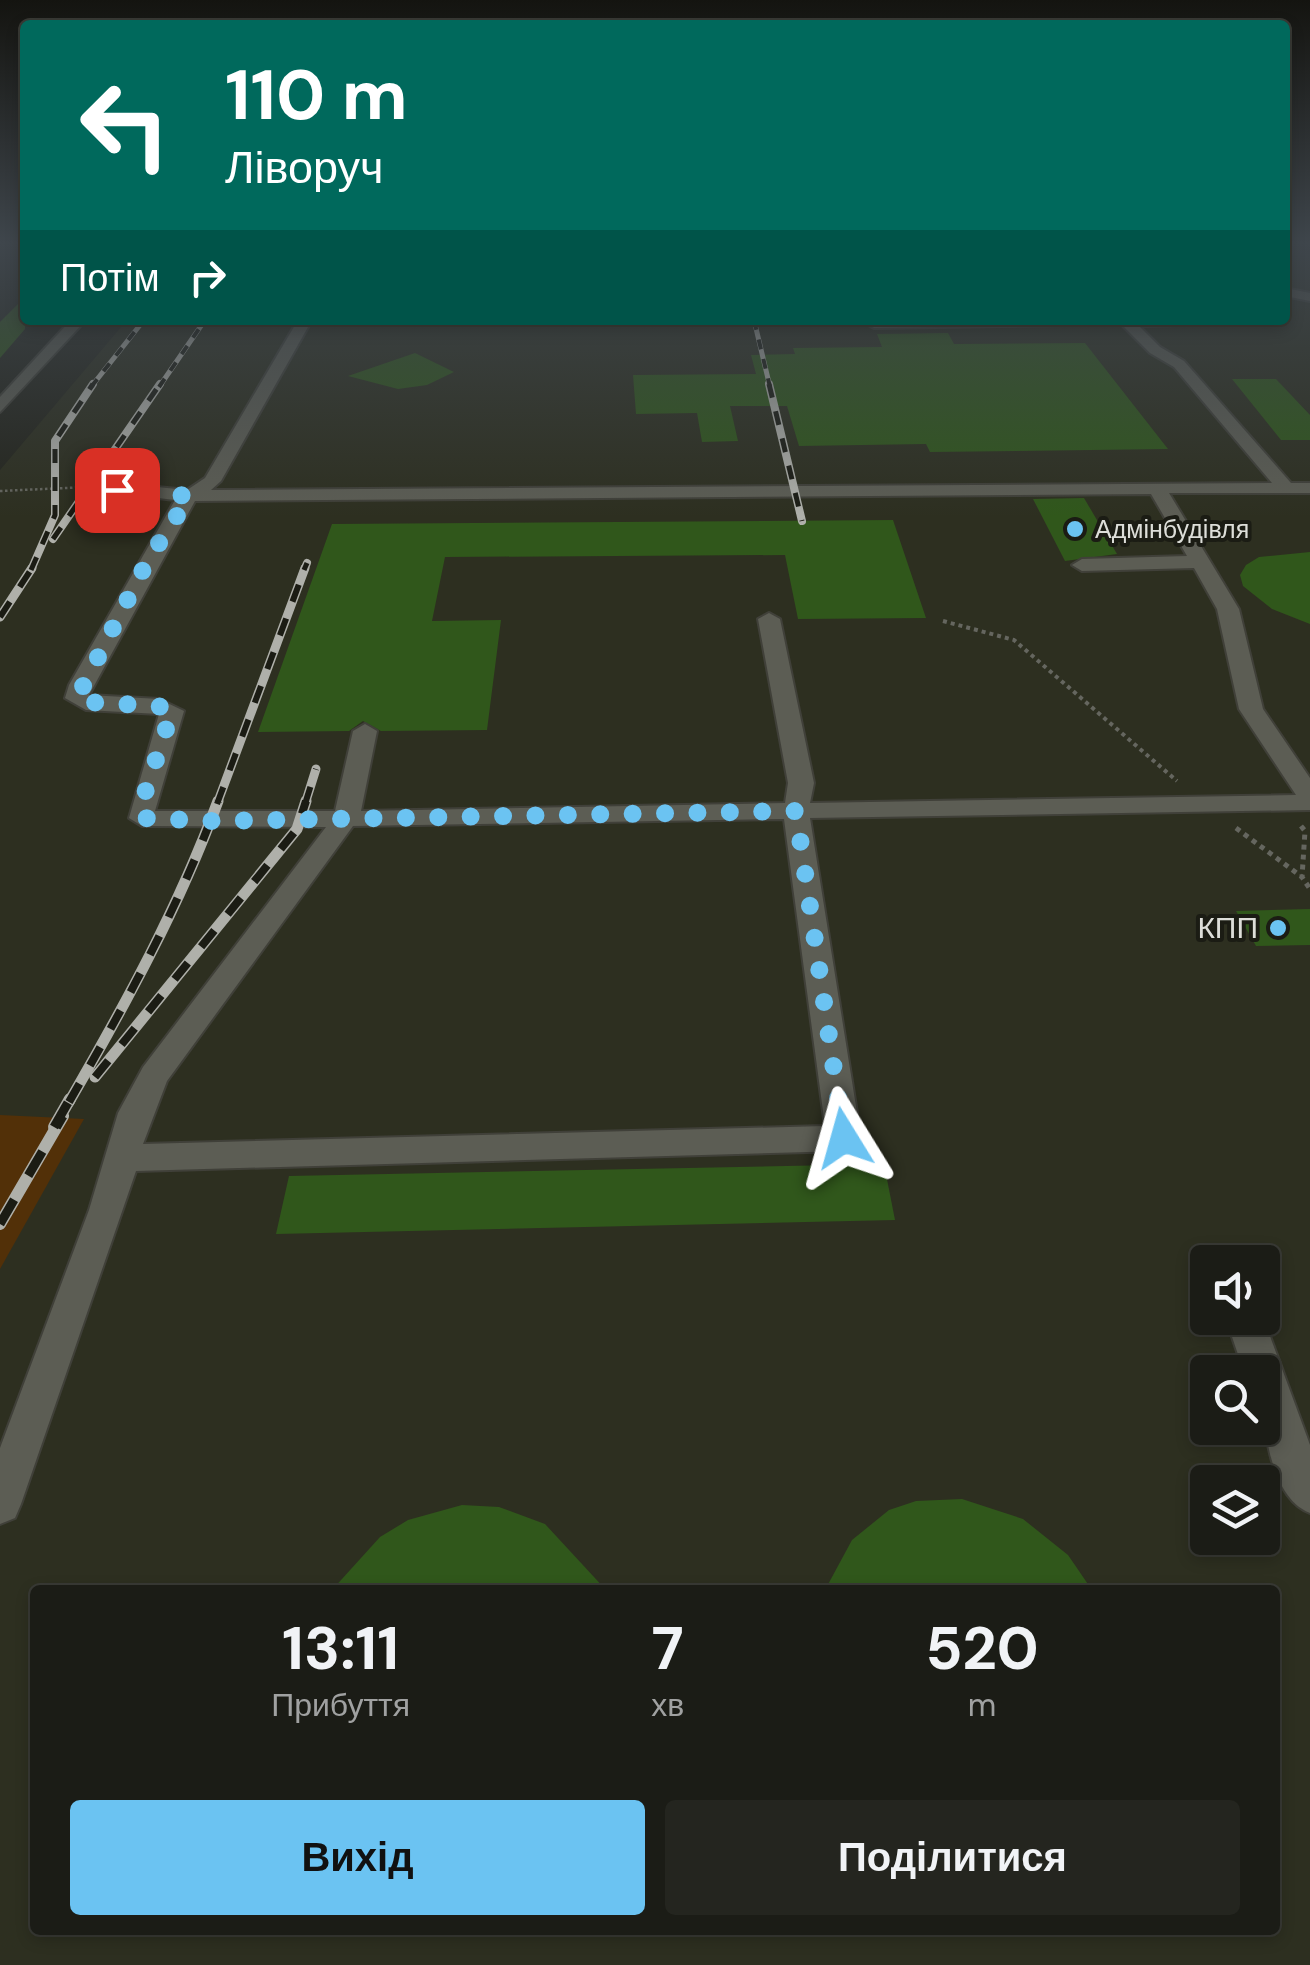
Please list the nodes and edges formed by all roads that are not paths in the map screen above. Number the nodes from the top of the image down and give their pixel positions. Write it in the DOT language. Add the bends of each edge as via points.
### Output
graph roads {
  1 [pos="66,334"];
  2 [pos="296,334"];
  3 [pos="1139,334"];
  4 [pos="3,399"];
  5 [pos="107,487"];
  6 [pos="1156,488"];
  7 [pos="1286,488"];
  8 [pos="1310,488"];
  9 [pos="190,496"];
  10 [pos="1199,562"];
  11 [pos="1082,565"];
  12 [pos="768,620"];
  13 [pos="365,731"];
  14 [pos="1310,799"];
  15 [pos="796,811"];
  16 [pos="346,818"];
  17 [pos="122,1158"];
  18 [pos="1250,1335"];
  19 [pos="1310,1493"];
  20 [pos="0,1504"];
  1 -- 4 [label="street"];
  2 -- 9 [label="street" via="212,481"];
  3 -- 7 [label="street" via="1179,364"];
  5 -- 9 [label="street"];
  6 -- 7 [label="street"];
  6 -- 9 [label="street"];
  6 -- 10 [label="street"];
  7 -- 8 [label="street"];
  9 -- 16 [label="street" via="148,560 77,698 172,711 142,818"];
  10 -- 11 [label="street"];
  10 -- 14 [label="street" via="1228,608 1251,708"];
  12 -- 15 [label="street" via="801,783"];
  13 -- 16 [label="street"];
  14 -- 15 [label="street"];
  15 -- 16 [label="street"];
  15 -- 17 [label="street" via="844,1138"];
  16 -- 17 [label="street" via="154,1076"];
  17 -- 20 [label="street"];
  18 -- 19 [label="street"];
}
